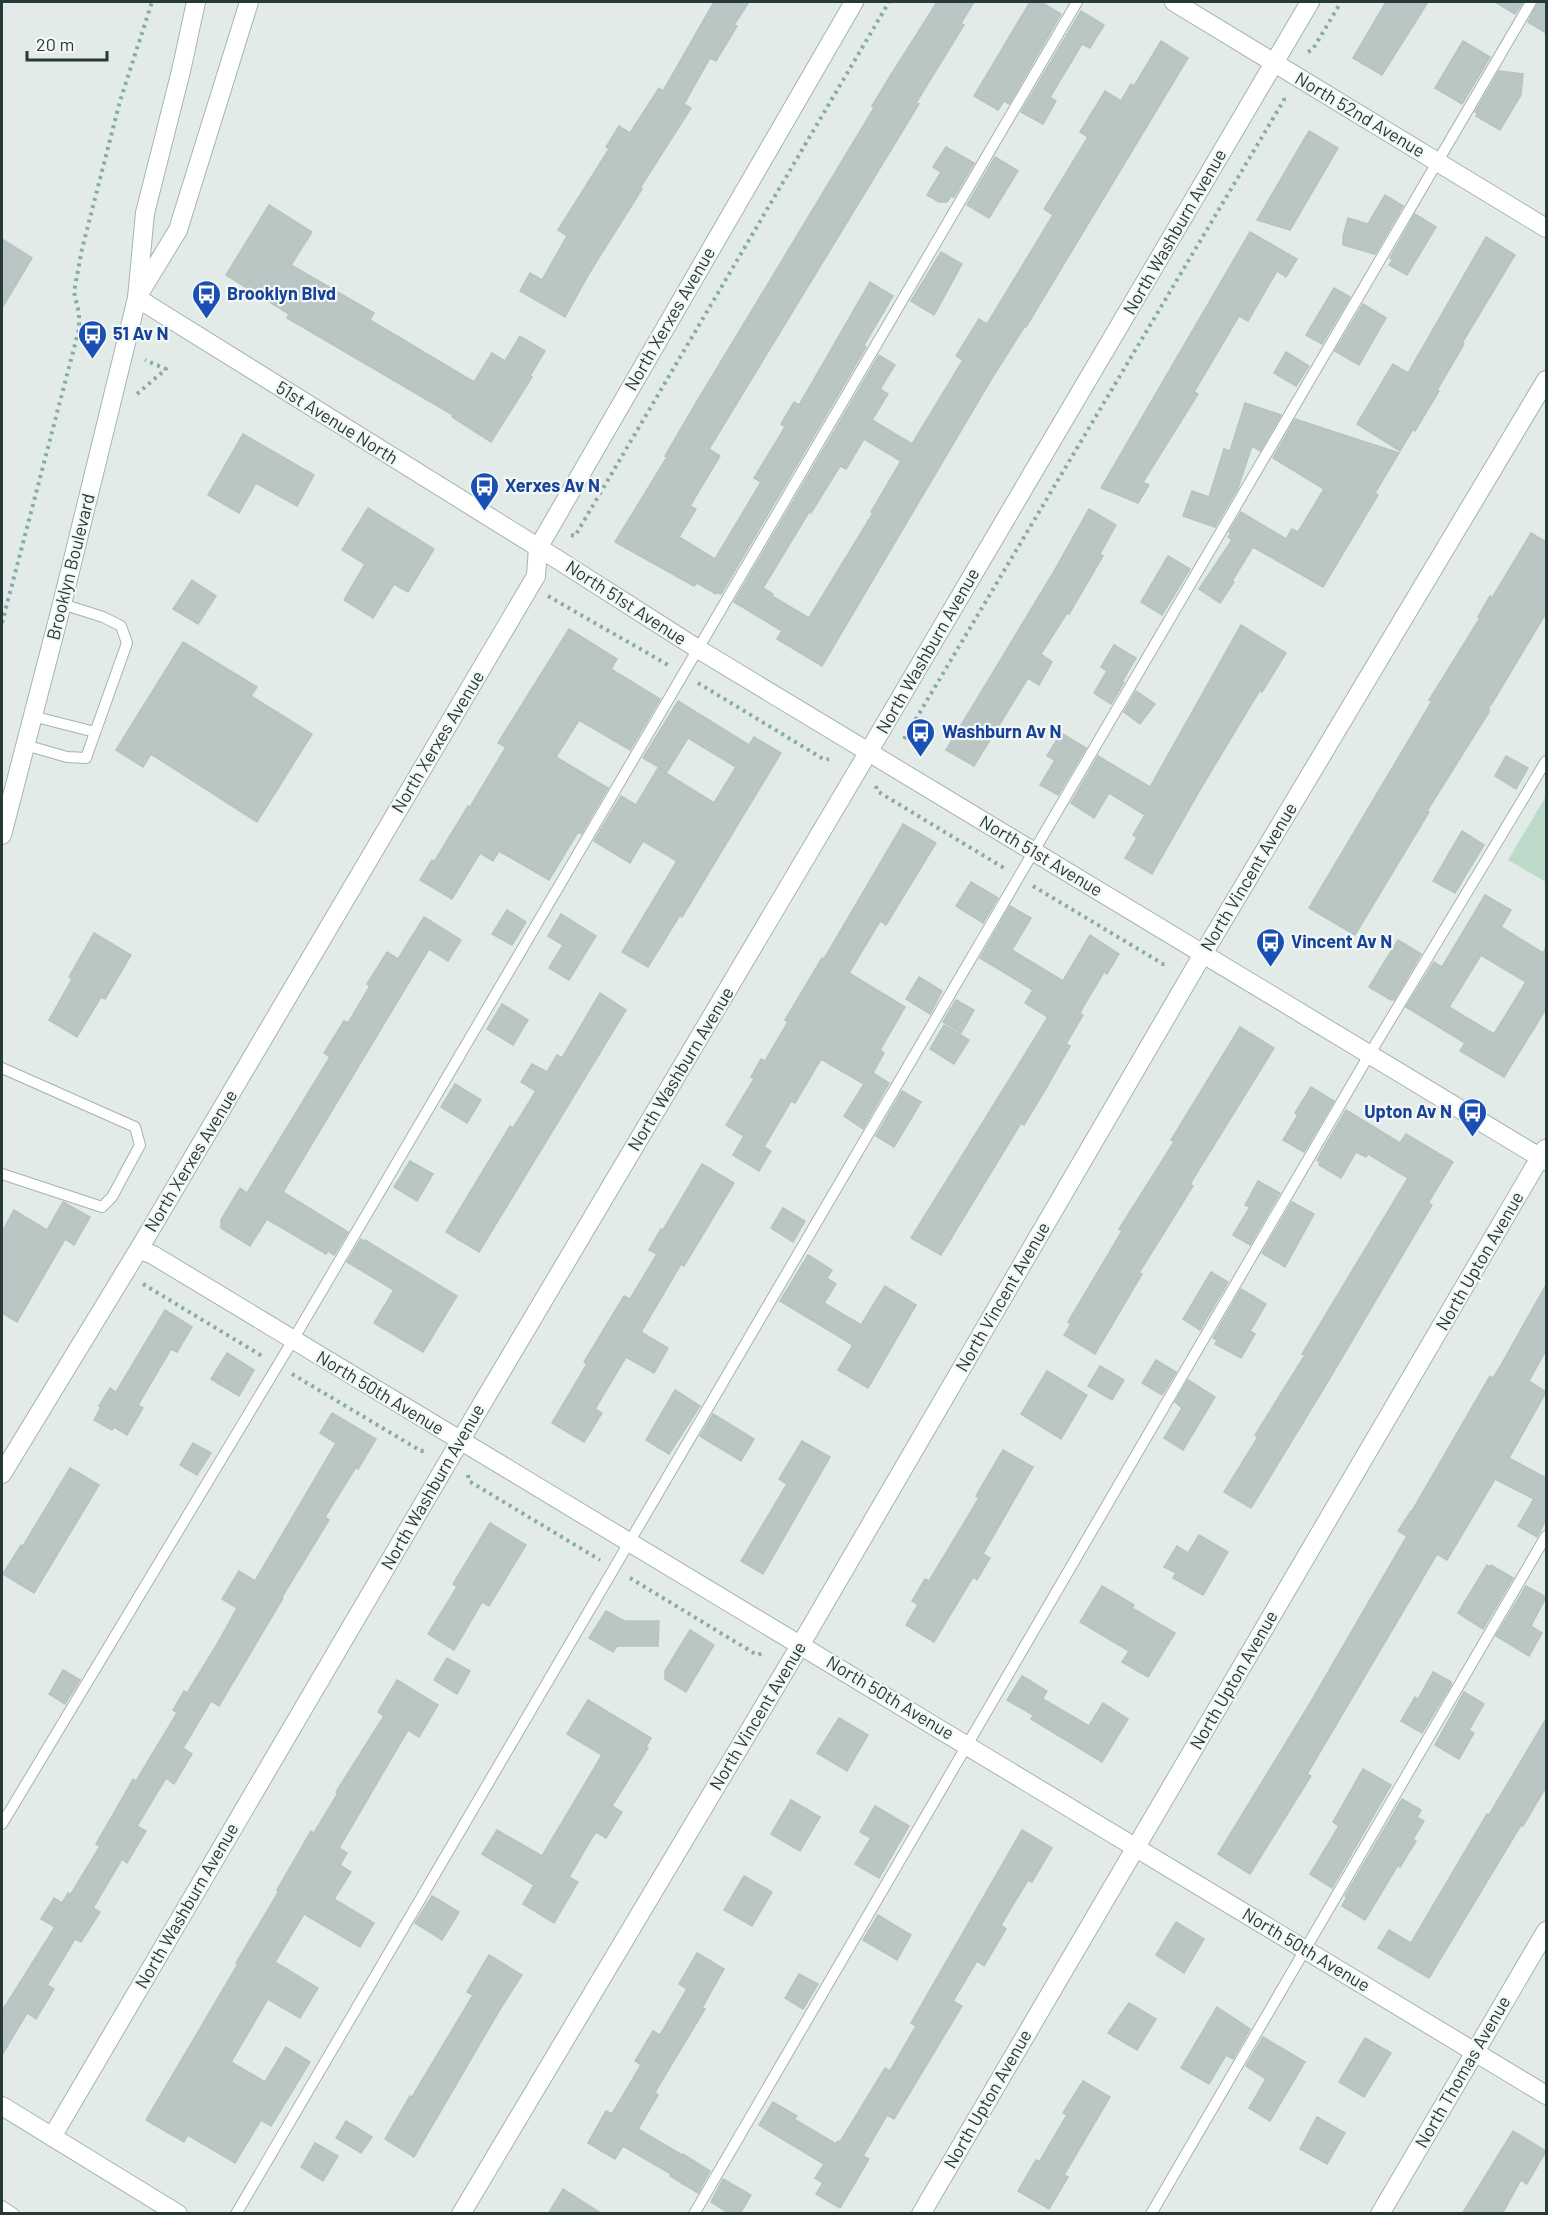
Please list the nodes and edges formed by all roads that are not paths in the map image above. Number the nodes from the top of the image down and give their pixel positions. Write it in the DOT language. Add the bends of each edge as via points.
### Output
graph roads {
  1 [pos="196,2"];
  2 [pos="249,2"];
  3 [pos="854,2"];
  4 [pos="1077,2"];
  5 [pos="1174,2"];
  6 [pos="1310,2"];
  7 [pos="1532,2"];
  8 [pos="1274,62"];
  9 [pos="1437,161"];
  10 [pos="1546,228"];
  11 [pos="137,298"];
  12 [pos="1546,380"];
  13 [pos="538,548"];
  14 [pos="62,604"];
  15 [pos="698,649"];
  16 [pos="32,716"];
  17 [pos="95,732"];
  18 [pos="25,745"];
  19 [pos="869,751"];
  20 [pos="1546,761"];
  21 [pos="2,835"];
  22 [pos="1034,851"];
  23 [pos="1203,954"];
  24 [pos="1369,1055"];
  25 [pos="2,1068"];
  26 [pos="1544,1155"];
  27 [pos="2,1174"];
  28 [pos="139,1249"];
  29 [pos="293,1340"];
  30 [pos="460,1441"];
  31 [pos="2,1474"];
  32 [pos="1546,1536"];
  33 [pos="628,1542"];
  34 [pos="801,1644"];
  35 [pos="967,1745"];
  36 [pos="2,1824"];
  37 [pos="1136,1848"];
  38 [pos="1546,1931"];
  39 [pos="1306,1950"];
  40 [pos="1475,2052"];
  41 [pos="1546,2095"];
  42 [pos="2,2106"];
  43 [pos="52,2136"];
  44 [pos="2,2206"];
  45 [pos="14,2214"];
  46 [pos="178,2214"];
  47 [pos="236,2214"];
  48 [pos="461,2214"];
  49 [pos="694,2214"];
  50 [pos="921,2214"];
  51 [pos="1151,2214"];
  52 [pos="1380,2214"];
  1 -- 11 [label="street, Brooklyn Boulevard" via="145,213"];
  2 -- 11 [label="street, Brooklyn Boulevard" via="178,230"];
  3 -- 13 [label="street, North Xerxes Avenue"];
  4 -- 15 [label="lane"];
  5 -- 8 [label="street, North 52nd Avenue"];
  6 -- 8 [label="street, North Washburn Avenue"];
  7 -- 9 [label="lane"];
  8 -- 9 [label="street, North 52nd Avenue"];
  8 -- 19 [label="street, North Washburn Avenue"];
  9 -- 10 [label="street, North 52nd Avenue"];
  9 -- 22 [label="lane"];
  11 -- 13 [label="street, 51st Avenue North"];
  11 -- 14 [label="street, Brooklyn Boulevard"];
  12 -- 23 [label="street, North Vincent Avenue"];
  13 -- 15 [label="street, North 51st Avenue"];
  13 -- 28 [label="street, North Xerxes Avenue" via="537,576"];
  14 -- 16 [label="street, Brooklyn Boulevard"];
  14 -- 17 [label="lane" via="121,626 127,643"];
  15 -- 19 [label="street, North 51st Avenue"];
  15 -- 29 [label="lane"];
  16 -- 17 [label="lane"];
  16 -- 18 [label="street, Brooklyn Boulevard"];
  17 -- 18 [label="lane" via="86,758"];
  18 -- 21 [label="street, Brooklyn Boulevard"];
  19 -- 22 [label="street, North 51st Avenue"];
  19 -- 30 [label="street, North Washburn Avenue"];
  20 -- 24 [label="lane"];
  22 -- 23 [label="street, North 51st Avenue"];
  22 -- 33 [label="lane"];
  23 -- 24 [label="street, North 51st Avenue"];
  23 -- 34 [label="street, North Vincent Avenue"];
  24 -- 26 [label="street, North 51st Avenue"];
  24 -- 35 [label="lane"];
  25 -- 27 [label="lane" via="135,1127 140,1145 112,1197 102,1207"];
  26 -- 37 [label="street, North Upton Avenue"];
  28 -- 29 [label="street, North 50th Avenue"];
  28 -- 31 [label="street, North Xerxes Avenue"];
  29 -- 30 [label="street, North 50th Avenue"];
  29 -- 36 [label="lane"];
  30 -- 33 [label="street, North 50th Avenue"];
  30 -- 43 [label="street, North Washburn Avenue"];
  32 -- 39 [label="lane"];
  33 -- 34 [label="street, North 50th Avenue"];
  33 -- 47 [label="lane"];
  34 -- 35 [label="street, North 50th Avenue"];
  34 -- 48 [label="street, North Vincent Avenue"];
  35 -- 37 [label="street, North 50th Avenue"];
  35 -- 49 [label="lane"];
  37 -- 39 [label="street, North 50th Avenue"];
  37 -- 50 [label="street, North Upton Avenue"];
  38 -- 40 [label="street, North Thomas Avenue"];
  39 -- 40 [label="street, North 50th Avenue"];
  39 -- 51 [label="lane"];
  40 -- 41 [label="street, North 50th Avenue"];
  40 -- 52 [label="street, North Thomas Avenue"];
  42 -- 43 [label="street"];
  43 -- 46 [label="street"];
  44 -- 45 [label="lane"];
}
